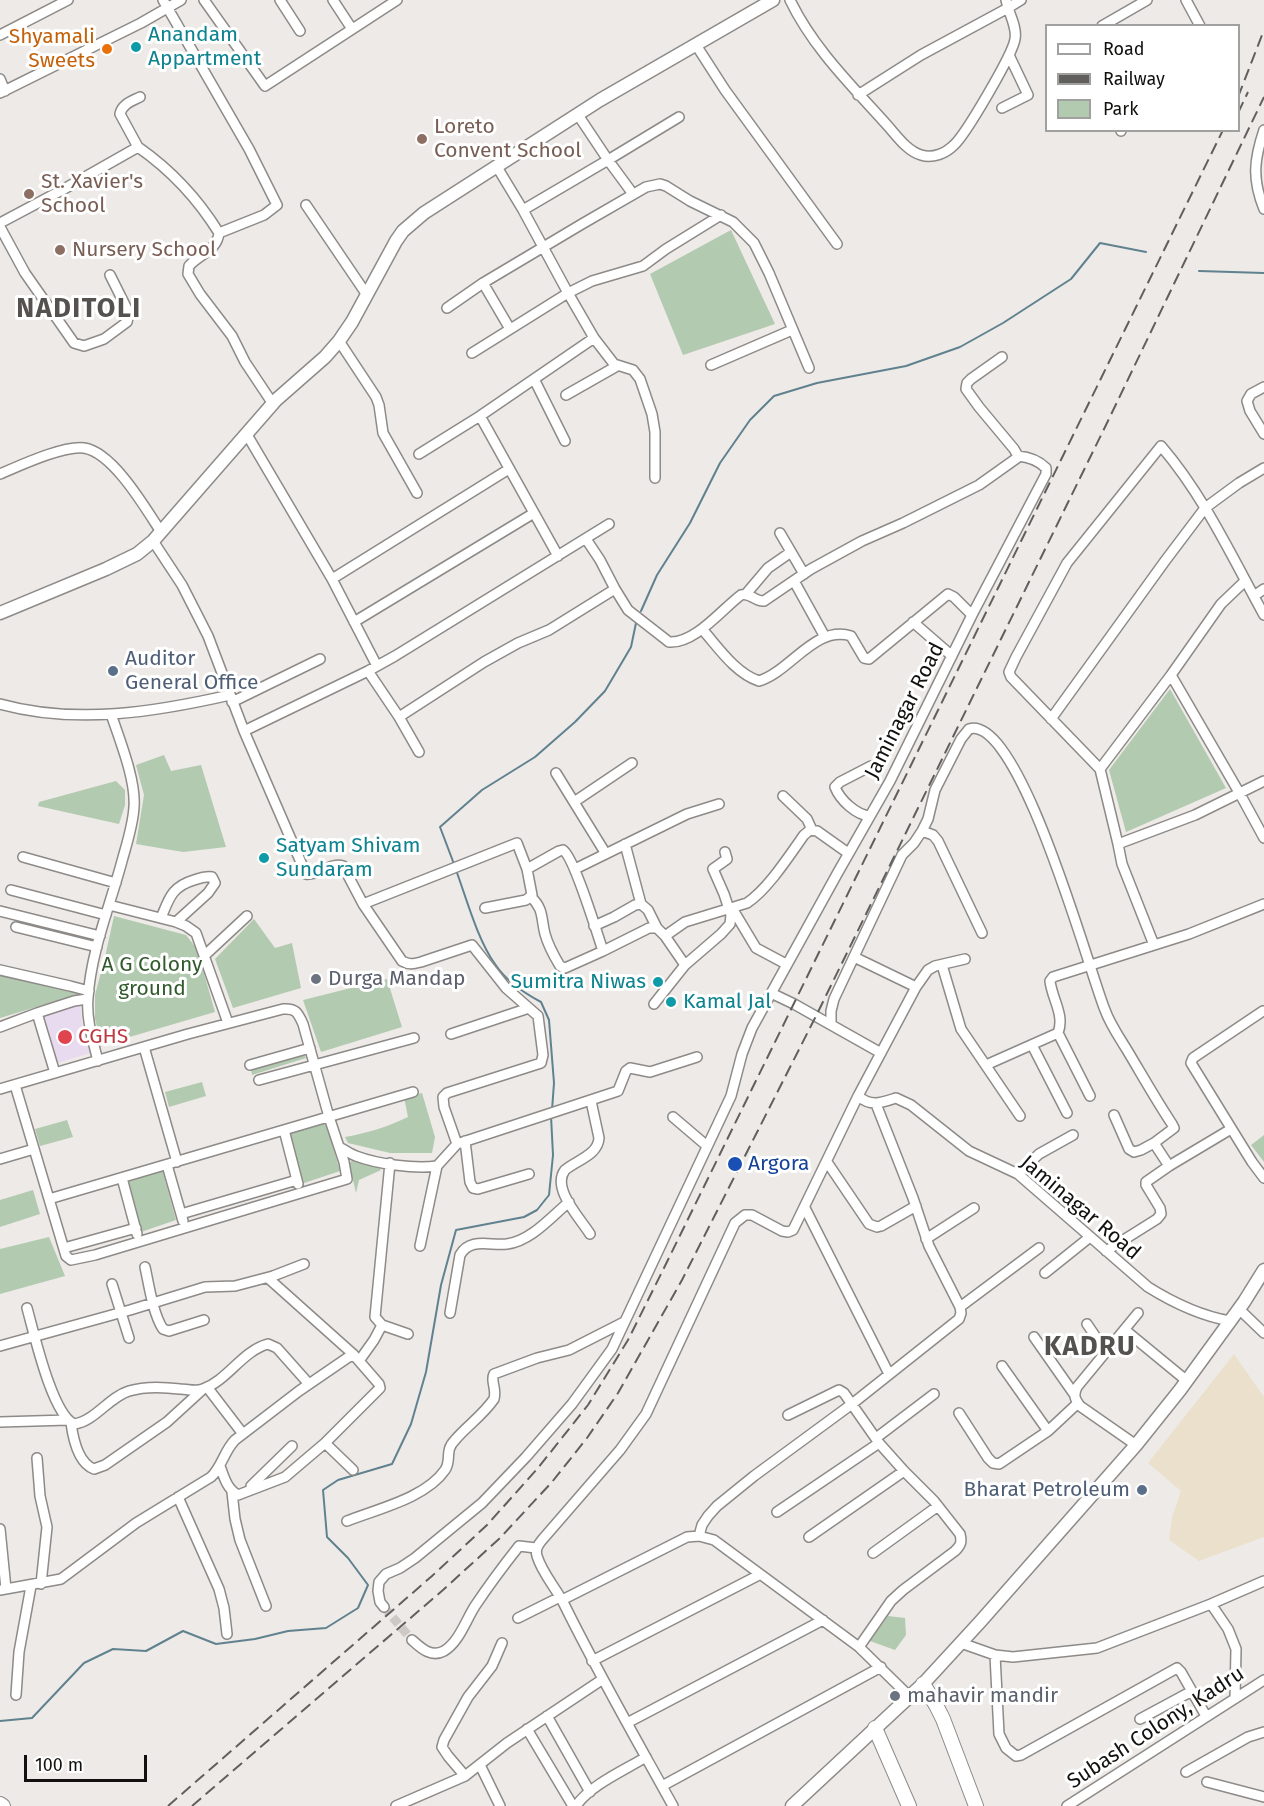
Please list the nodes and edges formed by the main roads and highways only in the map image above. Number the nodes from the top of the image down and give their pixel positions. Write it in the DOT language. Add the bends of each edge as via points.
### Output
graph roads {
  1 [pos="923,1684"];
  2 [pos="875,1728"];
  3 [pos="909,1806"];
  4 [pos="976,1806"];
  1 -- 4 [label="main road" via="943,1719"];
  2 -- 3 [label="main road"];
}
